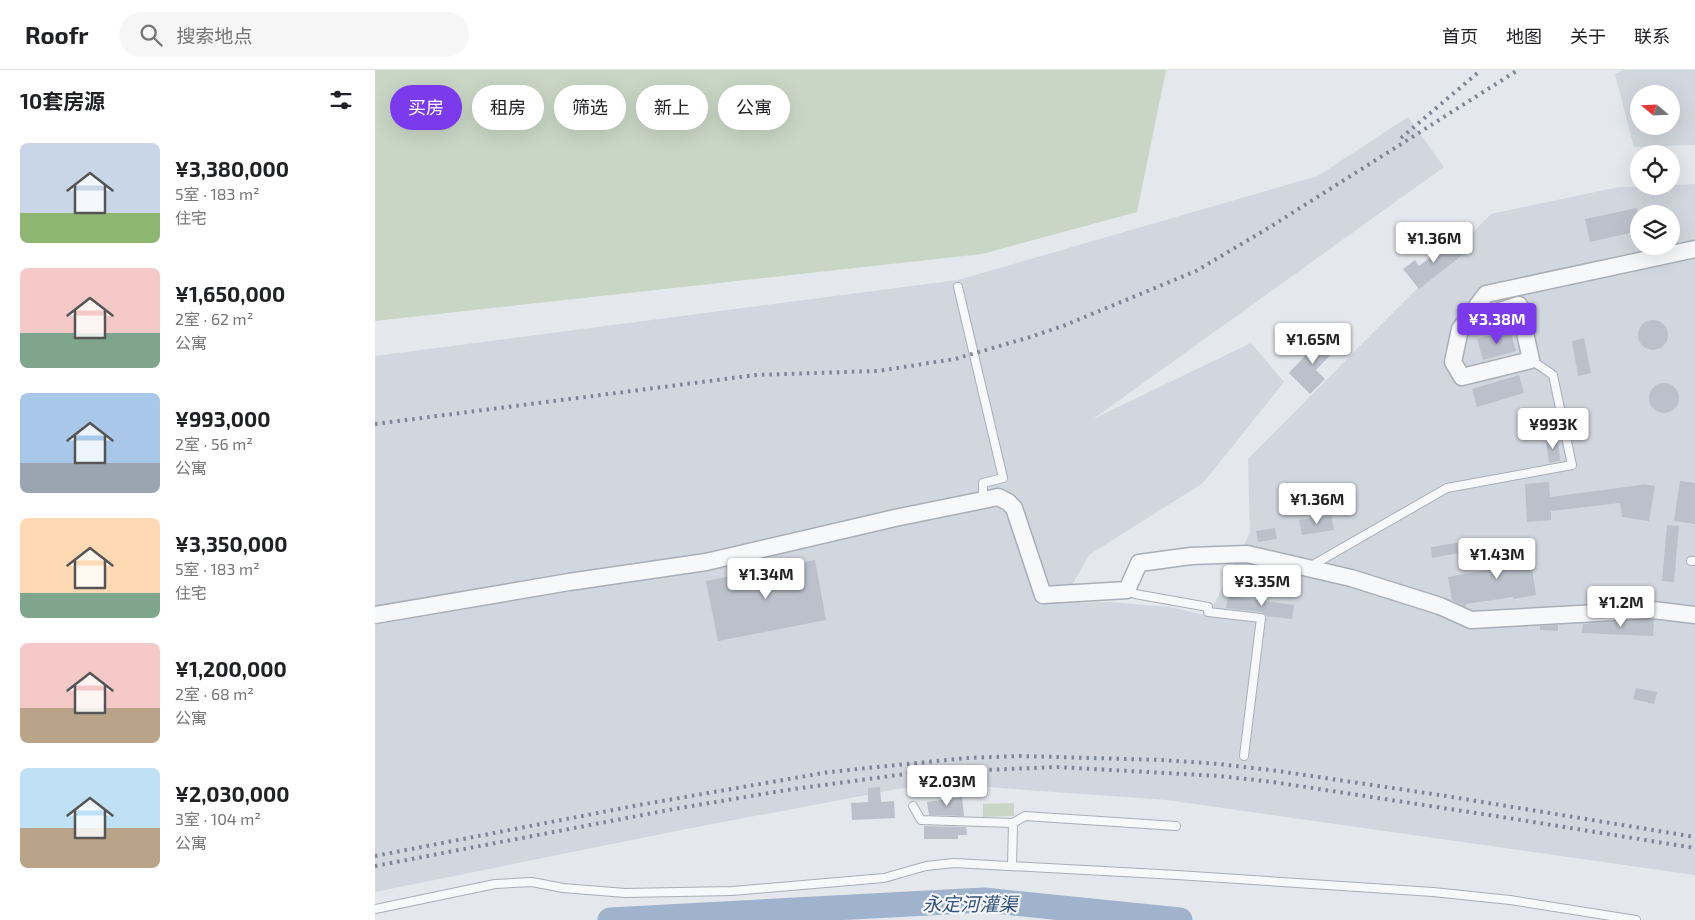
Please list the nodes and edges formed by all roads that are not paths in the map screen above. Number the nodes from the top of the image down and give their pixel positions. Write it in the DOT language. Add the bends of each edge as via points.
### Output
graph roads {
  1 [pos="1695,249"];
  2 [pos="958,287"];
  3 [pos="1465,322"];
  4 [pos="1531,360"];
  5 [pos="983,500"];
  6 [pos="1307,568"];
  7 [pos="1127,590"];
  8 [pos="375,615"];
  9 [pos="1695,615"];
  10 [pos="1244,756"];
  11 [pos="913,806"];
  12 [pos="1013,823"];
  13 [pos="1176,826"];
  14 [pos="1012,866"];
  15 [pos="375,909"];
  16 [pos="1636,920"];
  1 -- 3 [label="street" via="1486,294"];
  2 -- 5 [label="lane" via="1003,478 983,483"];
  3 -- 4 [label="street" via="1519,305"];
  3 -- 4 [label="street" via="1460,329 1453,362 1462,377"];
  4 -- 6 [label="lane" via="1553,374 1571,465 1447,488"];
  5 -- 7 [label="street" via="998,497 1014,508 1043,595"];
  5 -- 8 [label="street" via="706,562"];
  6 -- 7 [label="street" via="1247,554 1191,556 1139,564"];
  6 -- 9 [label="street" via="1440,606 1471,620 1653,610"];
  7 -- 10 [label="lane" via="1208,606 1208,612 1261,618"];
  11 -- 12 [label="lane" via="921,820"];
  12 -- 13 [label="lane" via="1025,816"];
  12 -- 14 [label="lane"];
  14 -- 15 [label="lane" via="954,863 926,866 884,878 732,891 625,893 532,882 495,884"];
  14 -- 16 [label="lane" via="1433,892 1510,900"];
}
